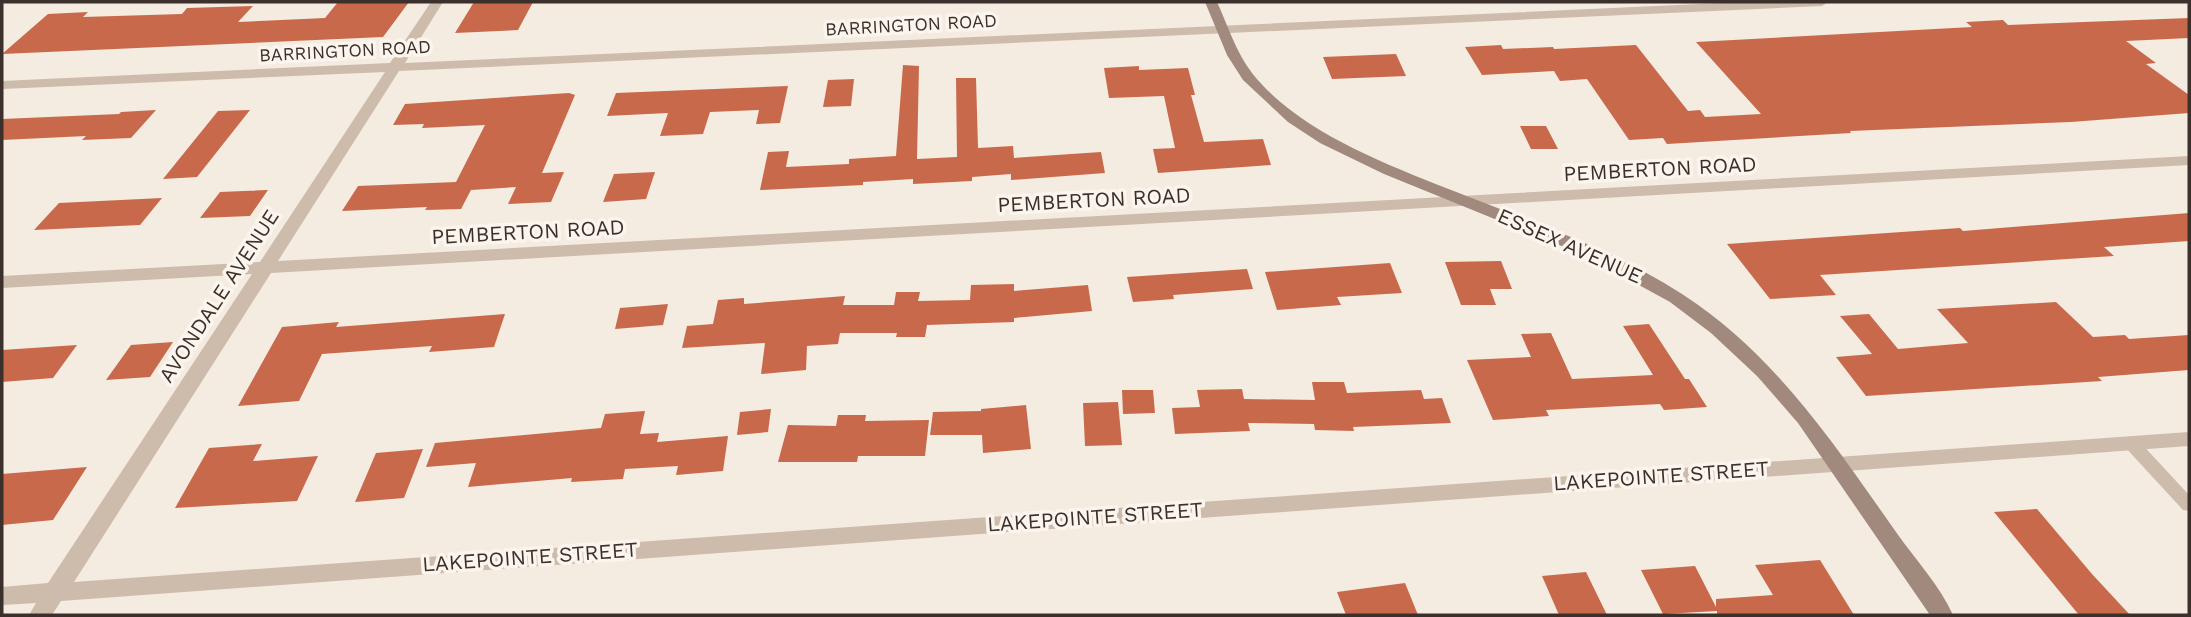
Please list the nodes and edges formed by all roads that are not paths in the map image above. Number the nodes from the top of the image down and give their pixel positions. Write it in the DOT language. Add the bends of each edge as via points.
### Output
graph roads {
  1 [pos="437,2"];
  2 [pos="1211,2"];
  3 [pos="1822,2"];
  4 [pos="1222,29"];
  5 [pos="395,66"];
  6 [pos="2,85"];
  7 [pos="2189,161"];
  8 [pos="1465,201"];
  9 [pos="265,267"];
  10 [pos="2,282"];
  11 [pos="2189,439"];
  12 [pos="2131,443"];
  13 [pos="1837,464"];
  14 [pos="2189,505"];
  15 [pos="56,591"];
  16 [pos="2,596"];
  17 [pos="40,615"];
  18 [pos="1942,615"];
  1 -- 5 [label="street, AVONDALE AVENUE"];
  2 -- 4 [label="street, ESSEX AVENUE"];
  3 -- 4 [label="street, BARRINGTON ROAD"];
  4 -- 5 [label="street, BARRINGTON ROAD"];
  4 -- 8 [label="street, ESSEX AVENUE" via="1248,77 1293,119 1356,157"];
  5 -- 6 [label="street, BARRINGTON ROAD"];
  5 -- 9 [label="street, AVONDALE AVENUE"];
  7 -- 8 [label="street, PEMBERTON ROAD"];
  8 -- 9 [label="street, PEMBERTON ROAD"];
  8 -- 13 [label="street, ESSEX AVENUE" via="1592,252 1676,298 1764,371"];
  9 -- 10 [label="street, PEMBERTON ROAD"];
  9 -- 15 [label="street, AVONDALE AVENUE"];
  11 -- 12 [label="street, LAKEPOINTE STREET"];
  12 -- 13 [label="street, LAKEPOINTE STREET"];
  12 -- 14 [label="lane"];
  13 -- 15 [label="street, LAKEPOINTE STREET"];
  13 -- 18 [label="street, ESSEX AVENUE"];
  15 -- 16 [label="street, LAKEPOINTE STREET"];
  15 -- 17 [label="street, AVONDALE AVENUE"];
}
